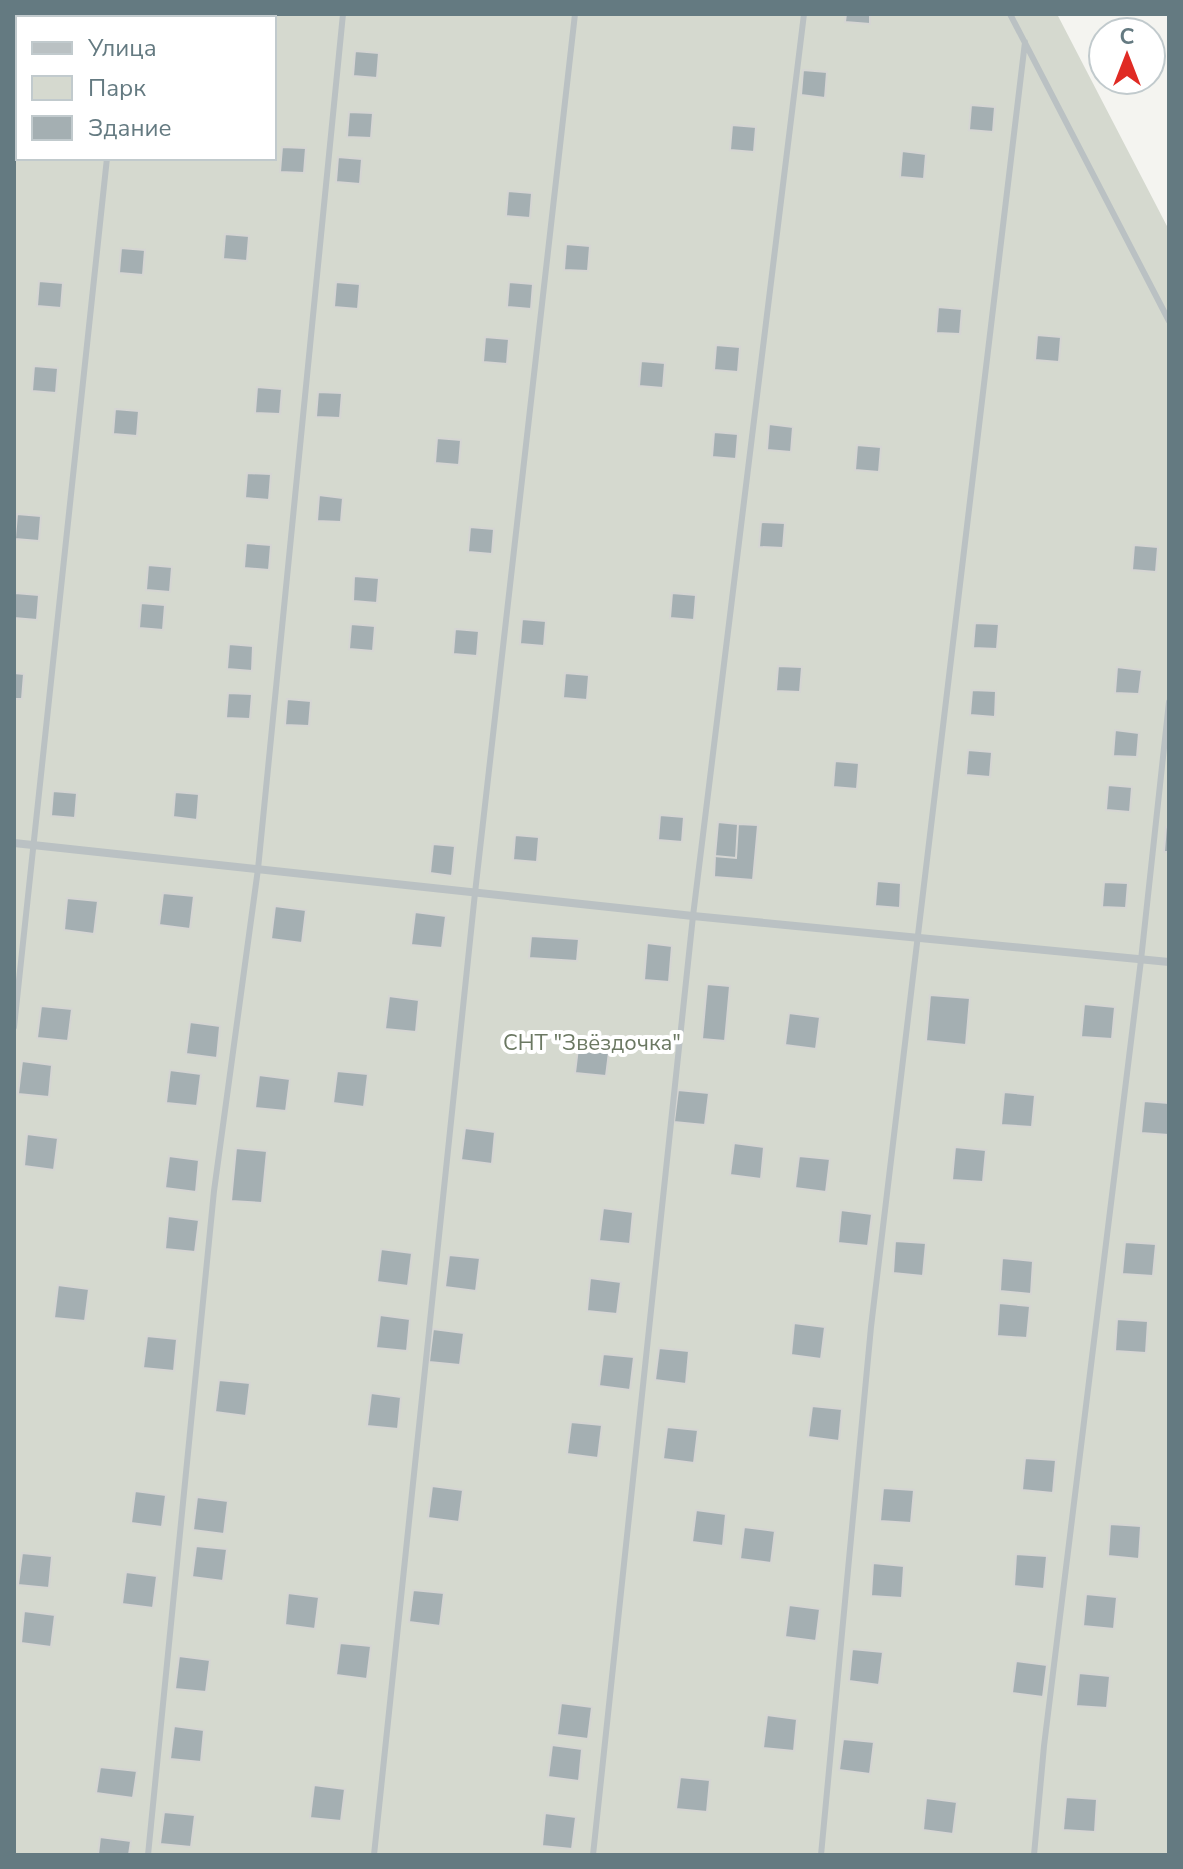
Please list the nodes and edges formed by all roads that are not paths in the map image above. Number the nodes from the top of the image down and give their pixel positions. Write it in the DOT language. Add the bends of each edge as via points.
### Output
graph roads {
  1 [pos="343,14"];
  2 [pos="575,14"];
  3 [pos="804,14"];
  4 [pos="1010,14"];
  5 [pos="1025,42"];
  6 [pos="107,160"];
  7 [pos="1169,321"];
  8 [pos="1169,702"];
  9 [pos="14,843"];
  10 [pos="34,845"];
  11 [pos="258,869"];
  12 [pos="475,893"];
  13 [pos="693,916"];
  14 [pos="918,938"];
  15 [pos="1141,960"];
  16 [pos="1169,962"];
  17 [pos="14,1027"];
  18 [pos="148,1855"];
  19 [pos="374,1855"];
  20 [pos="593,1855"];
  21 [pos="821,1855"];
  22 [pos="1034,1855"];
  1 -- 11 [label="lane"];
  2 -- 12 [label="lane"];
  3 -- 13 [label="lane"];
  4 -- 5 [label="lane"];
  5 -- 7 [label="lane"];
  5 -- 14 [label="lane"];
  6 -- 10 [label="lane"];
  8 -- 15 [label="lane"];
  9 -- 10 [label="street"];
  10 -- 11 [label="street"];
  10 -- 17 [label="lane"];
  11 -- 12 [label="street"];
  11 -- 18 [label="lane" via="214,1191"];
  12 -- 13 [label="street"];
  12 -- 19 [label="lane"];
  13 -- 14 [label="street"];
  13 -- 20 [label="lane"];
  14 -- 15 [label="street"];
  14 -- 21 [label="lane" via="871,1327"];
  15 -- 16 [label="street"];
  15 -- 22 [label="lane"];
}
